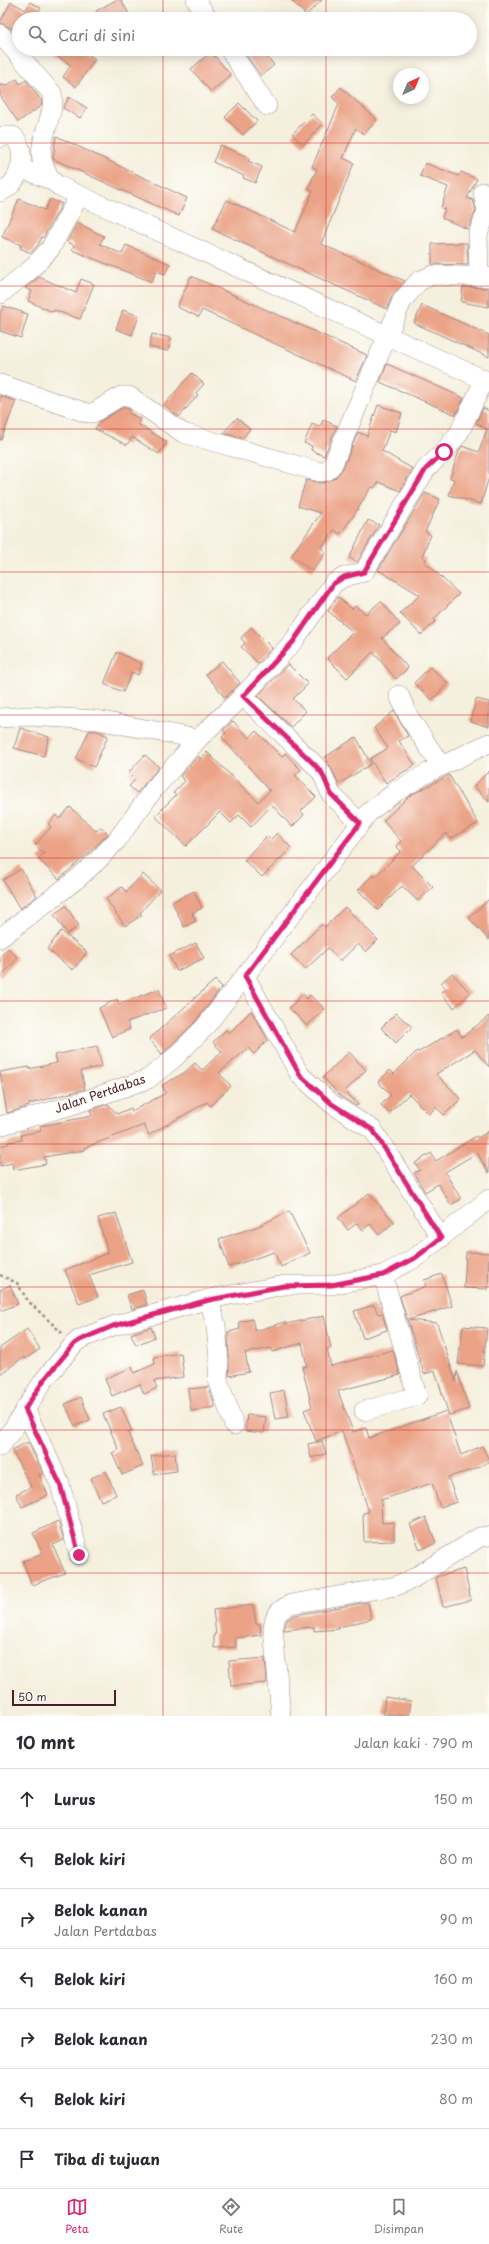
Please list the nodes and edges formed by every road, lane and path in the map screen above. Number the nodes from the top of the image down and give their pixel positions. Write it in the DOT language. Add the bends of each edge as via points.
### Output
graph roads {
  1 [pos="196,0"];
  2 [pos="204,12"];
  3 [pos="0,34"];
  4 [pos="12,48"];
  5 [pos="19,56"];
  6 [pos="234,56"];
  7 [pos="267,106"];
  8 [pos="0,138"];
  9 [pos="20,168"];
  10 [pos="51,180"];
  11 [pos="0,192"];
  12 [pos="482,192"];
  13 [pos="79,196"];
  14 [pos="484,277"];
  15 [pos="0,294"];
  16 [pos="389,336"];
  17 [pos="487,382"];
  18 [pos="0,384"];
  19 [pos="399,695"];
  20 [pos="243,696"];
  21 [pos="0,718"];
  22 [pos="198,739"];
  23 [pos="489,744"];
  24 [pos="441,766"];
  25 [pos="360,823"];
  26 [pos="0,938"];
  27 [pos="245,976"];
  28 [pos="0,1126"];
  29 [pos="489,1199"];
  30 [pos="441,1238"];
  31 [pos="0,1275"];
  32 [pos="383,1275"];
  33 [pos="209,1300"];
  34 [pos="74,1344"];
  35 [pos="25,1409"];
  36 [pos="364,1411"];
  37 [pos="234,1425"];
  38 [pos="0,1447"];
  39 [pos="489,1536"];
  40 [pos="79,1555"];
  41 [pos="281,1716"];
  1 -- 2 [label="street"];
  3 -- 4 [label="street"];
  5 -- 10 [label="street" via="52,93 53,101 42,150 42,161"];
  6 -- 7 [label="street"];
  8 -- 9 [label="street" via="13,136 19,142 22,156"];
  9 -- 10 [label="street"];
  9 -- 11 [label="street" via="11,182"];
  10 -- 13 [label="street"];
  12 -- 14 [label="street" via="487,211 478,234"];
  13 -- 15 [label="street" via="50,249 30,270"];
  13 -- 16 [label="street"];
  14 -- 16 [label="street" via="433,275 419,281 402,301"];
  16 -- 17 [label="street"];
  16 -- 18 [label="street" via="333,464 320,472 183,433 129,396 121,396 88,413"];
  17 -- 20 [label="street" via="459,433 426,469 364,572 344,577 333,584 293,642"];
  19 -- 24 [label="street" via="408,716"];
  20 -- 22 [label="street"];
  20 -- 25 [label="street" via="314,764 322,773 331,794"];
  21 -- 22 [label="street" via="29,716 97,720"];
  22 -- 26 [label="street" via="154,789 117,840 99,859"];
  23 -- 24 [label="street, Jalan Pertdabas"];
  24 -- 25 [label="street, Jalan Pertdabas" via="397,791 369,812"];
  25 -- 27 [label="street, Jalan Pertdabas"];
  27 -- 28 [label="street, Jalan Pertdabas" via="204,1028 174,1059 148,1079"];
  27 -- 30 [label="street" via="300,1075 332,1104 373,1130"];
  29 -- 30 [label="street"];
  30 -- 32 [label="street" via="415,1258"];
  31 -- 34 [label="path" via="17,1283 31,1305"];
  32 -- 33 [label="street" via="331,1285 284,1286"];
  32 -- 36 [label="street" via="417,1396"];
  33 -- 34 [label="street" via="113,1326"];
  33 -- 37 [label="street" via="216,1325 218,1380"];
  34 -- 35 [label="street" via="44,1380"];
  35 -- 38 [label="street"];
  35 -- 40 [label="street" via="60,1484"];
  39 -- 41 [label="street" via="480,1537 412,1579 396,1586 291,1604 279,1610 273,1628"];
}
